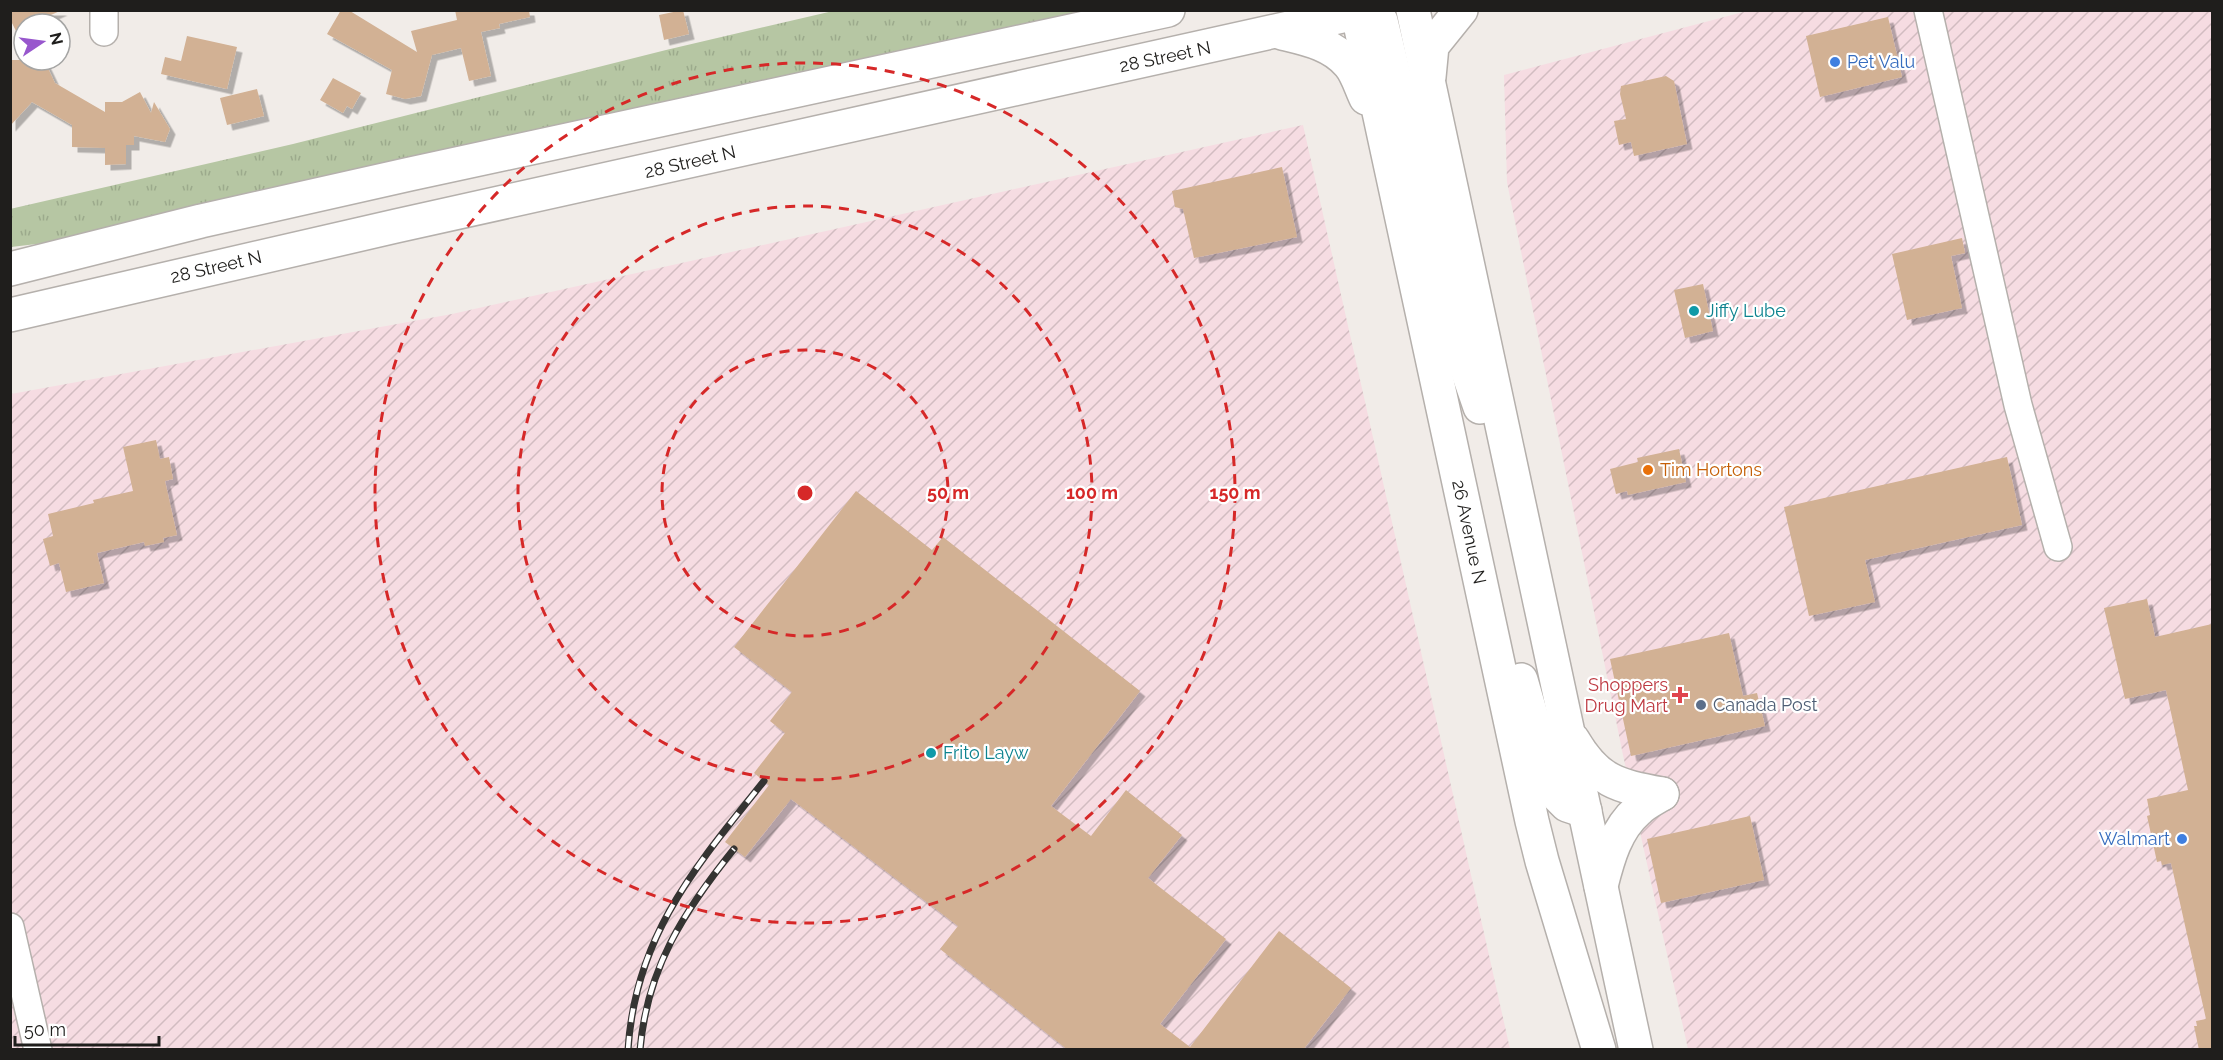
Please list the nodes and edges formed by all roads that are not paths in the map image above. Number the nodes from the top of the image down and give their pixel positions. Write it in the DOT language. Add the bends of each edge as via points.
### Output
graph roads {
  1 [pos="1168,10"];
  2 [pos="1413,10"];
  3 [pos="1461,10"];
  4 [pos="1928,10"];
  5 [pos="1365,11"];
  6 [pos="1277,21"];
  7 [pos="1428,82"];
  8 [pos="1383,133"];
  9 [pos="201,221"];
  10 [pos="19,265"];
  11 [pos="10,290"];
  12 [pos="10,315"];
  13 [pos="1459,486"];
  14 [pos="1526,539"];
  15 [pos="2058,547"];
  16 [pos="1567,730"];
  17 [pos="1585,811"];
  18 [pos="1601,887"];
  19 [pos="10,927"];
  20 [pos="38,1050"];
  21 [pos="1599,1050"];
  22 [pos="1636,1050"];
  1 -- 9 [label="main road"];
  2 -- 7 [label="main road"];
  3 -- 7 [label="main road" via="1432,46"];
  4 -- 15 [label="street" via="2018,405"];
  5 -- 6 [label="main road, 28 Street N"];
  5 -- 8 [label="main road, 26 Avenue N"];
  5 -- 14 [label="main road" via="1461,352"];
  6 -- 8 [label="main road" via="1320,42 1349,64"];
  6 -- 12 [label="main road, 28 Street N" via="1067,78"];
  7 -- 14 [label="main road"];
  8 -- 13 [label="main road, 26 Avenue N"];
  9 -- 10 [label="main road"];
  9 -- 11 [label="main road"];
  13 -- 17 [label="main road" via="1553,791 1567,805"];
  13 -- 21 [label="main road, 26 Avenue N" via="1542,861"];
  14 -- 16 [label="main road"];
  16 -- 17 [label="main road"];
  16 -- 18 [label="main road" via="1584,759 1600,775 1630,789 1662,794 1638,810 1622,830 1609,853"];
  17 -- 18 [label="main road"];
  18 -- 22 [label="main road"];
  19 -- 20 [label="street"];
}
